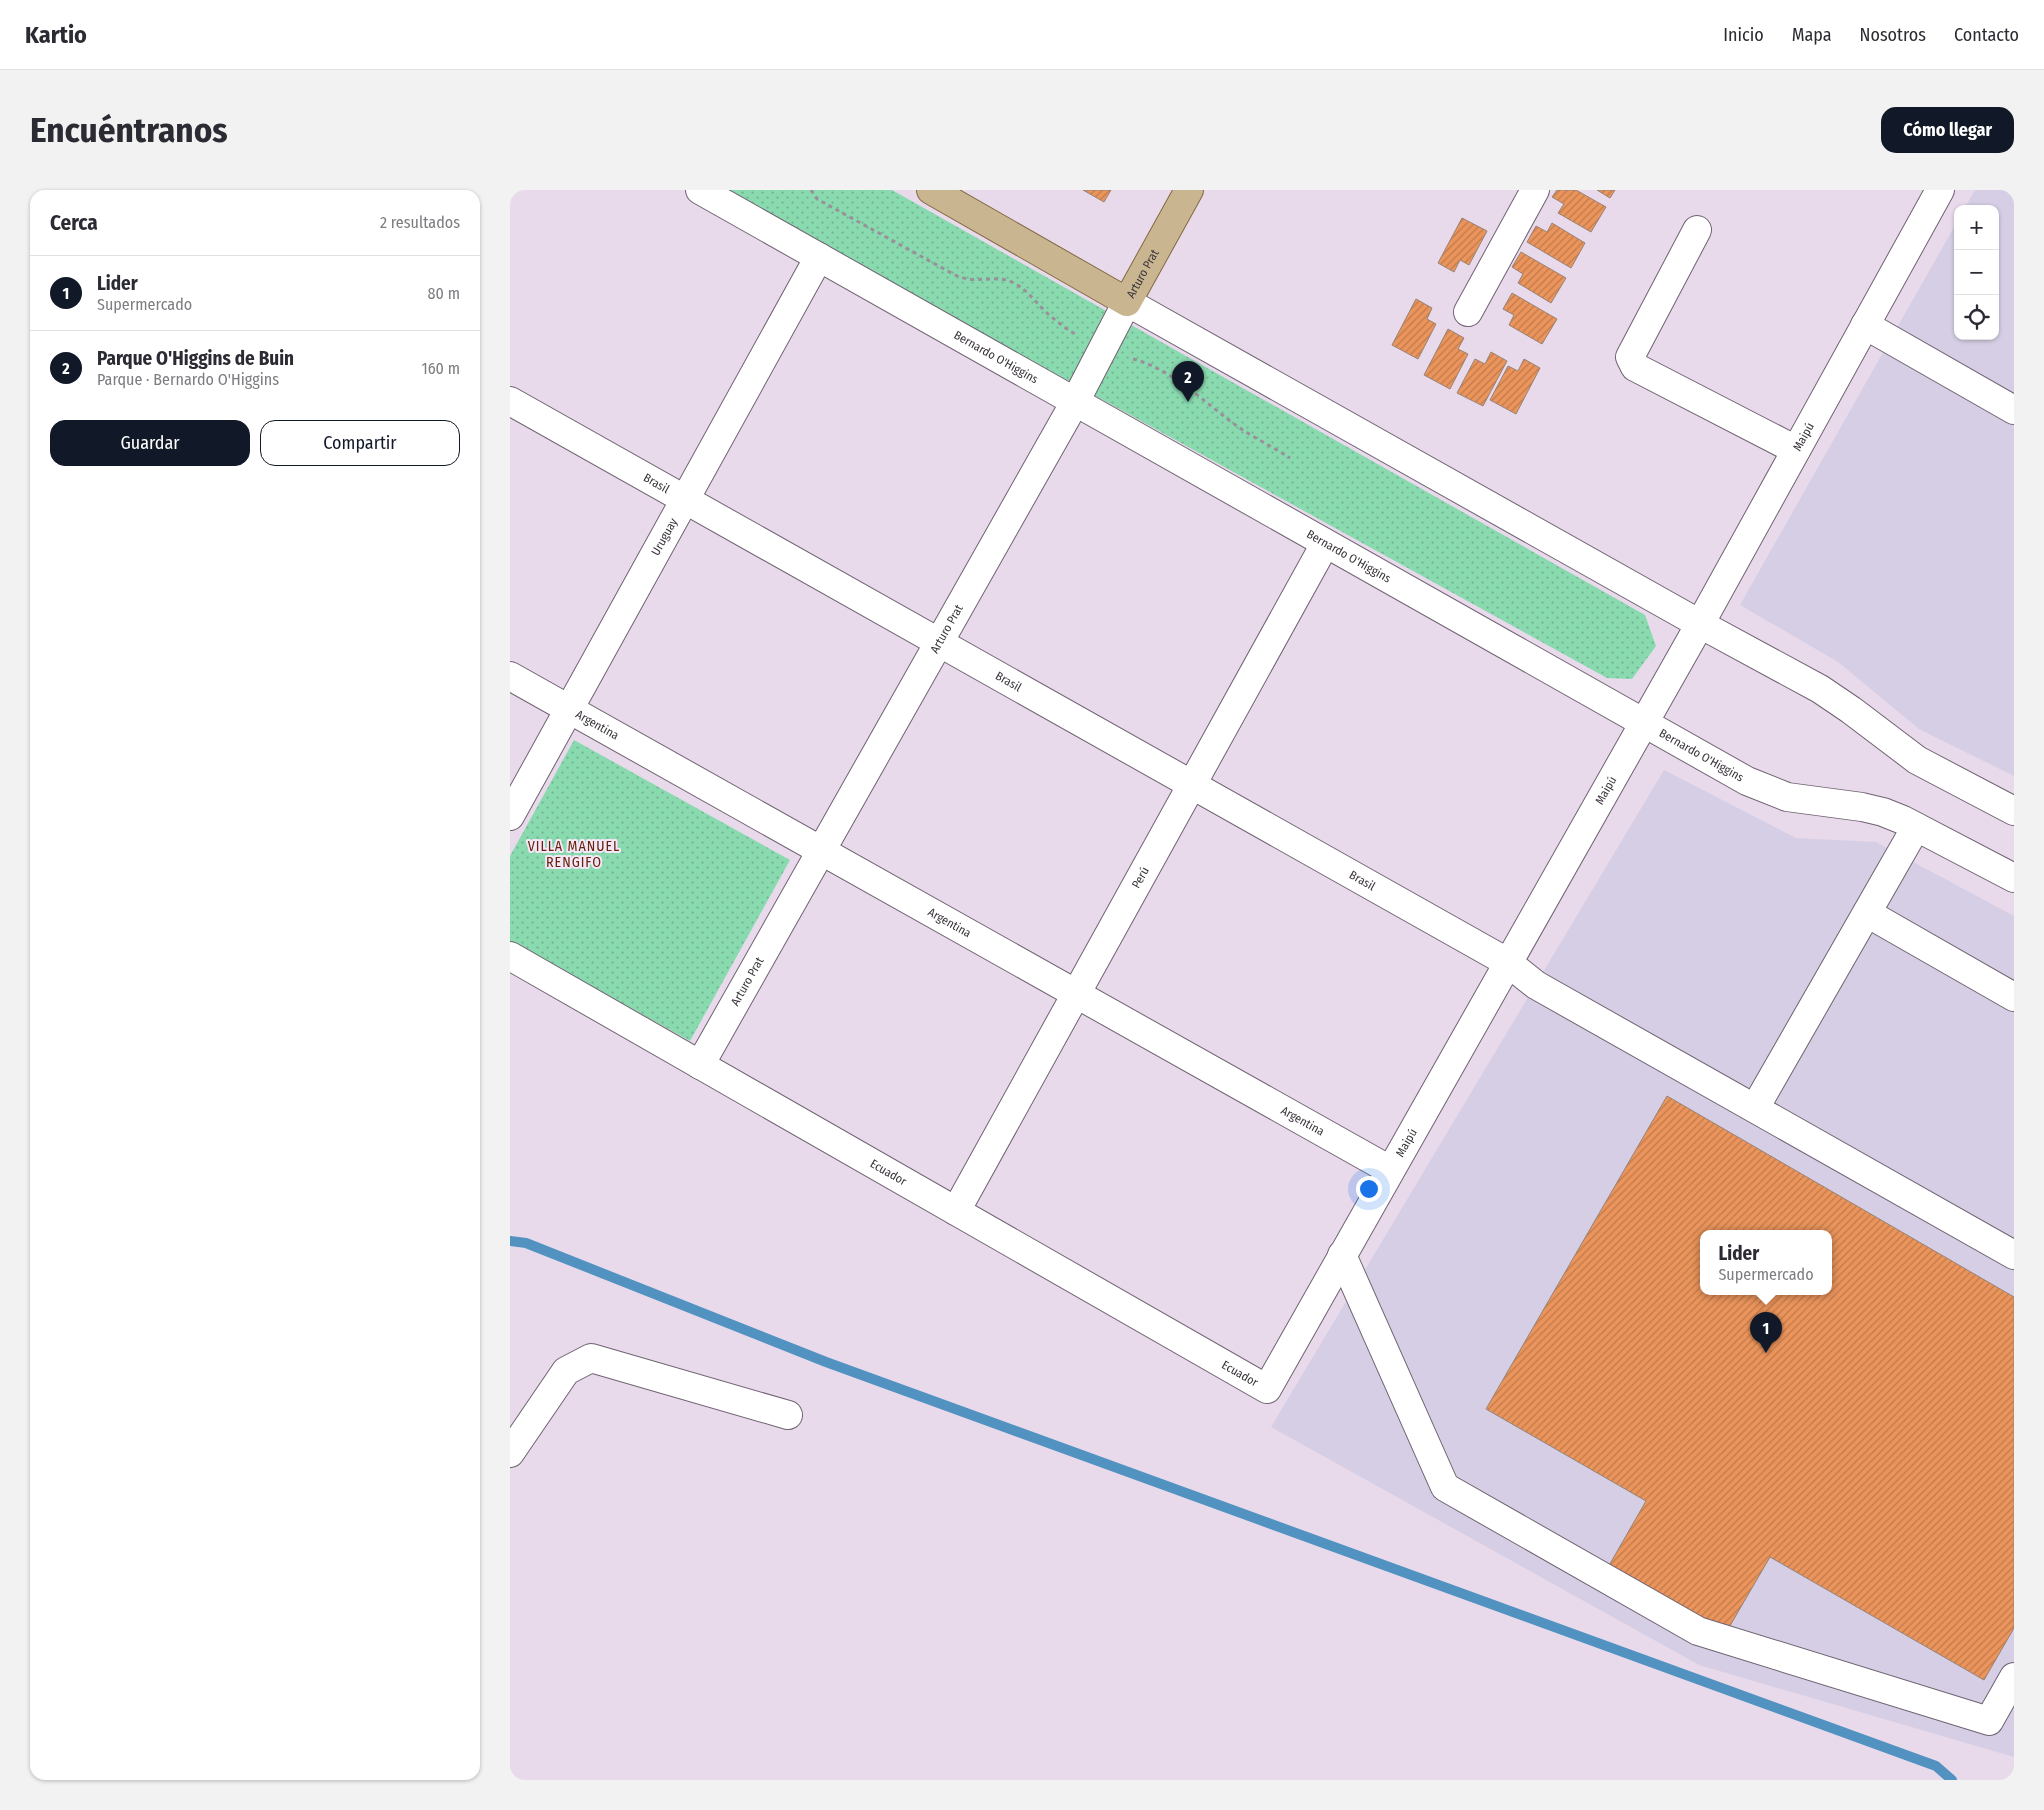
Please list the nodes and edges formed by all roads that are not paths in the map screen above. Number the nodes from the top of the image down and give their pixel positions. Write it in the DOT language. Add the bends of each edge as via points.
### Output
graph roads {
  1 [pos="700,190"];
  2 [pos="931,190"];
  3 [pos="1189,190"];
  4 [pos="1535,190"];
  5 [pos="1940,190"];
  6 [pos="1697,230"];
  7 [pos="819,257"];
  8 [pos="1127,302"];
  9 [pos="1468,312"];
  10 [pos="1865,325"];
  11 [pos="510,401"];
  12 [pos="1075,402"];
  13 [pos="2014,410"];
  14 [pos="1796,450"];
  15 [pos="685,499"];
  16 [pos="1326,544"];
  17 [pos="1700,624"];
  18 [pos="939,642"];
  19 [pos="510,676"];
  20 [pos="569,709"];
  21 [pos="1642,723"];
  22 [pos="1192,785"];
  23 [pos="2014,811"];
  24 [pos="510,816"];
  25 [pos="1916,827"];
  26 [pos="821,850"];
  27 [pos="2014,878"];
  28 [pos="1867,913"];
  29 [pos="510,956"];
  30 [pos="1507,962"];
  31 [pos="1077,994"];
  32 [pos="2014,997"];
  33 [pos="700,1065"];
  34 [pos="1755,1108"];
  35 [pos="1390,1170"];
  36 [pos="956,1211"];
  37 [pos="2014,1255"];
  38 [pos="1342,1256"];
  39 [pos="1267,1389"];
  40 [pos="788,1415"];
  41 [pos="510,1453"];
  42 [pos="2014,1677"];
  1 -- 7 [label="street, Bernardo O'Higgins"];
  2 -- 8 [label="main road"];
  3 -- 8 [label="main road, Arturo Prat"];
  4 -- 9 [label="street"];
  5 -- 10 [label="street, Maipú"];
  6 -- 14 [label="street" via="1630,357 1635,367"];
  7 -- 12 [label="street, Bernardo O'Higgins"];
  7 -- 15 [label="street, Uruguay"];
  8 -- 12 [label="street, Arturo Prat"];
  8 -- 17 [label="street"];
  10 -- 13 [label="street"];
  10 -- 14 [label="street, Maipú"];
  11 -- 15 [label="street, Brasil"];
  12 -- 16 [label="street, Bernardo O'Higgins"];
  12 -- 18 [label="street, Arturo Prat"];
  14 -- 17 [label="street, Maipú"];
  15 -- 18 [label="street, Brasil"];
  15 -- 20 [label="street, Uruguay"];
  16 -- 21 [label="street, Bernardo O'Higgins"];
  16 -- 22 [label="street, Perú"];
  17 -- 21 [label="street, Maipú"];
  17 -- 23 [label="street" via="1835,698 1917,760"];
  18 -- 22 [label="street, Brasil"];
  18 -- 26 [label="street, Arturo Prat"];
  19 -- 20 [label="street, Argentina"];
  20 -- 24 [label="street, Uruguay"];
  20 -- 26 [label="street, Argentina"];
  21 -- 25 [label="street, Bernardo O'Higgins" via="1767,790 1806,801 1883,812"];
  21 -- 30 [label="street, Maipú"];
  22 -- 30 [label="street, Brasil"];
  22 -- 31 [label="street, Perú"];
  25 -- 27 [label="street, Bernardo O'Higgins"];
  25 -- 28 [label="street"];
  26 -- 31 [label="street, Argentina"];
  26 -- 33 [label="street, Arturo Prat"];
  28 -- 32 [label="street"];
  28 -- 34 [label="street"];
  29 -- 33 [label="street, Ecuador"];
  30 -- 34 [label="street, Brasil" via="1536,985"];
  30 -- 35 [label="street, Maipú"];
  31 -- 35 [label="street, Argentina"];
  31 -- 36 [label="street, Perú"];
  33 -- 36 [label="street, Ecuador"];
  34 -- 37 [label="street, Brasil"];
  35 -- 38 [label="street, Maipú"];
  36 -- 39 [label="street, Ecuador"];
  38 -- 39 [label="street, Maipú"];
  38 -- 42 [label="street" via="1445,1487 1698,1631 1989,1721"];
  40 -- 41 [label="street" via="591,1358 566,1371"];
}
